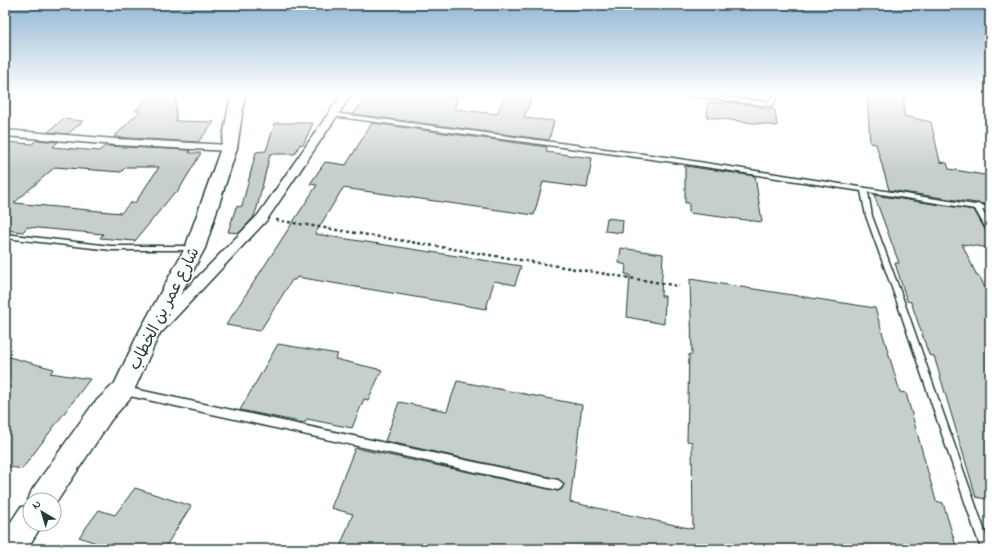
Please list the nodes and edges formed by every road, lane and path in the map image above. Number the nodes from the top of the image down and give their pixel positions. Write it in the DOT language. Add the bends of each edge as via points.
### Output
graph roads {
  1 [pos="233,120"];
  2 [pos="331,120"];
  3 [pos="371,120"];
  4 [pos="5,134"];
  5 [pos="228,148"];
  6 [pos="864,189"];
  7 [pos="978,206"];
  8 [pos="990,208"];
  9 [pos="262,218"];
  10 [pos="990,230"];
  11 [pos="5,236"];
  12 [pos="195,248"];
  13 [pos="679,286"];
  14 [pos="147,338"];
  15 [pos="123,390"];
  16 [pos="558,485"];
  17 [pos="47,492"];
  18 [pos="22,530"];
  19 [pos="10,549"];
  20 [pos="986,549"];
  1 -- 5 [label="main road, شارع عمر بن الخطاب"];
  2 -- 9 [label="street"];
  3 -- 6 [label="lane" via="673,160"];
  4 -- 5 [label="street"];
  5 -- 12 [label="main road, شارع عمر بن الخطاب"];
  6 -- 7 [label="lane"];
  6 -- 20 [label="lane" via="869,216"];
  7 -- 8 [label="lane"];
  7 -- 10 [label="lane"];
  9 -- 13 [label="path"];
  9 -- 14 [label="street"];
  11 -- 12 [label="lane" via="111,248"];
  12 -- 14 [label="main road, شارع عمر بن الخطاب"];
  14 -- 15 [label="main road, شارع عمر بن الخطاب"];
  15 -- 16 [label="lane"];
  15 -- 17 [label="main road, شارع عمر بن الخطاب" via="102,412"];
  18 -- 19 [label="main road"];
}
